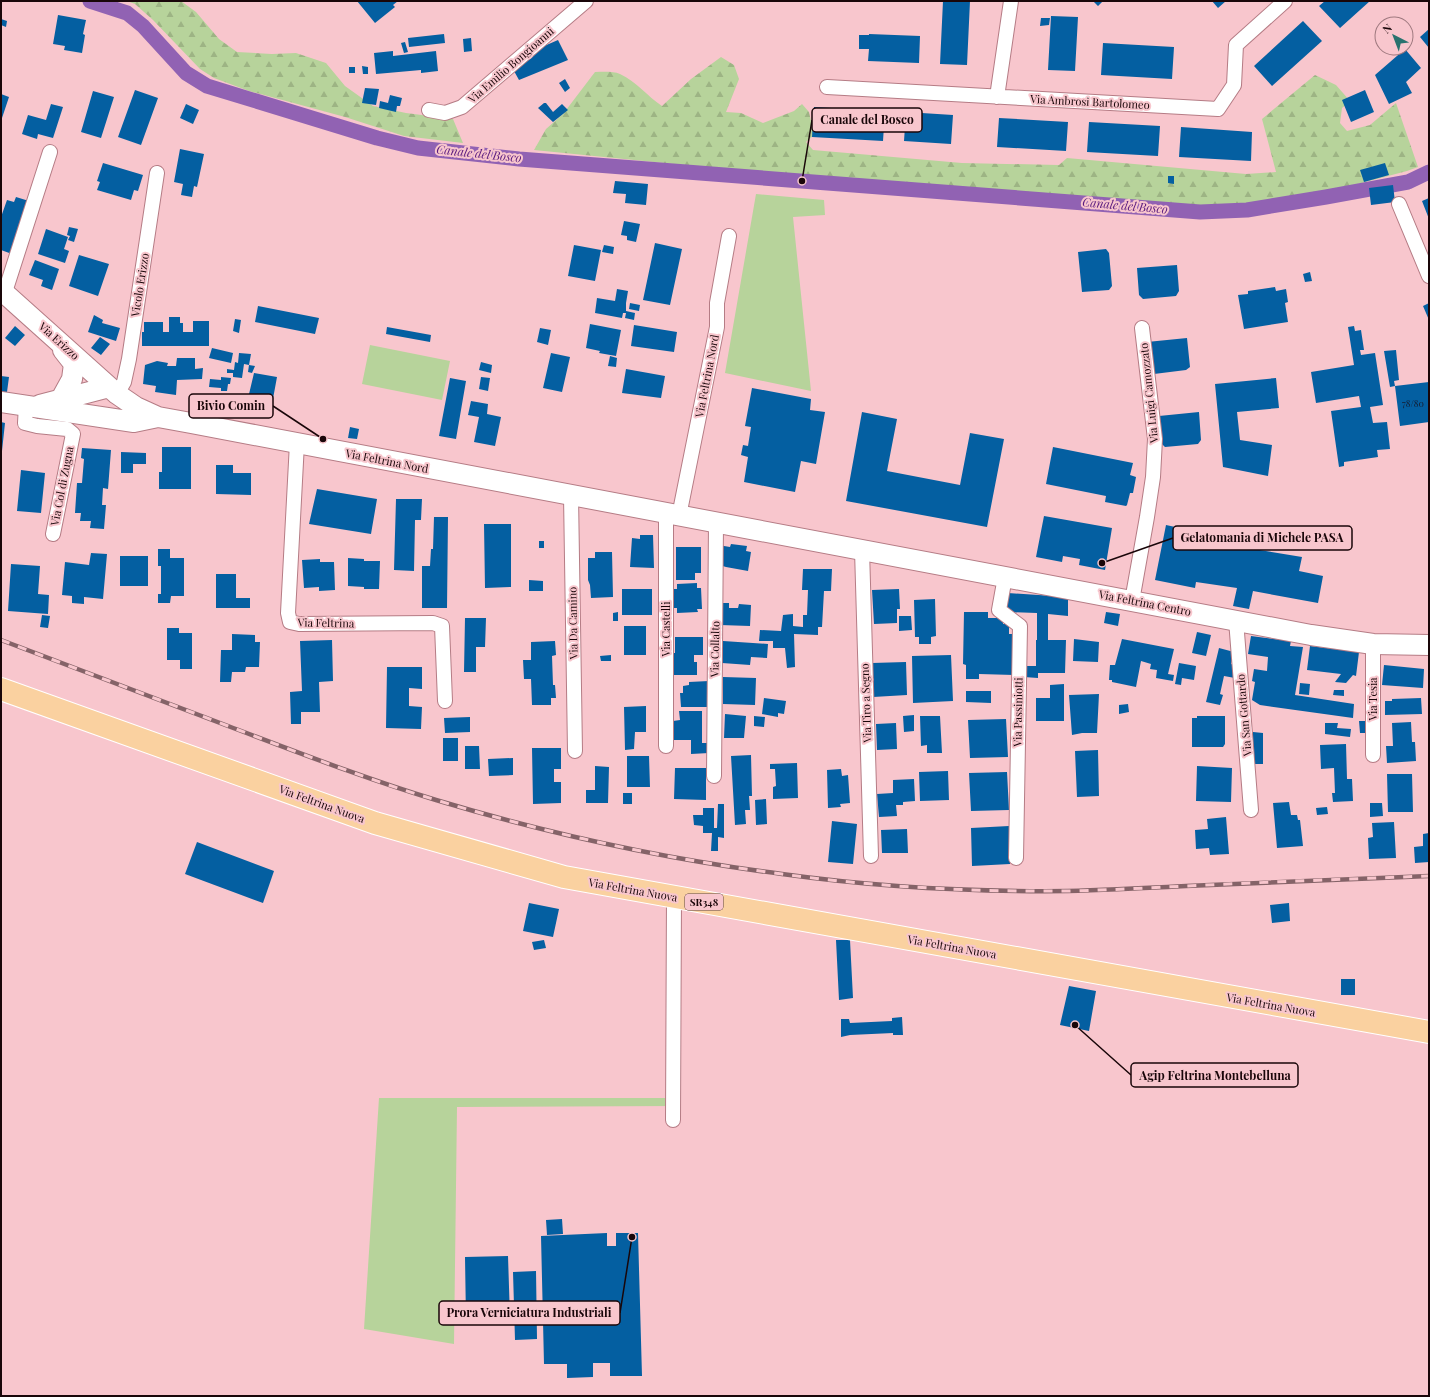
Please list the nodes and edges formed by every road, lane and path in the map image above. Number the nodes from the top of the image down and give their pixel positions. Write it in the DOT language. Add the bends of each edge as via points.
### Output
graph roads {
  1 [pos="586,1"];
  2 [pos="1011,1"];
  3 [pos="1285,1"];
  4 [pos="827,87"];
  5 [pos="997,97"];
  6 [pos="429,110"];
  7 [pos="50,152"];
  8 [pos="157,173"];
  9 [pos="1399,204"];
  10 [pos="729,236"];
  11 [pos="1429,276"];
  12 [pos="3,291"];
  13 [pos="1142,328"];
  14 [pos="53,336"];
  15 [pos="113,390"];
  16 [pos="61,399"];
  17 [pos="1,402"];
  18 [pos="30,406"];
  19 [pos="95,416"];
  20 [pos="158,417"];
  21 [pos="297,443"];
  22 [pos="571,495"];
  23 [pos="673,515"];
  24 [pos="716,523"];
  25 [pos="53,534"];
  26 [pos="862,550"];
  27 [pos="1005,577"];
  28 [pos="1132,601"];
  29 [pos="1236,620"];
  30 [pos="1373,644"];
  31 [pos="1429,645"];
  32 [pos="1,689"];
  33 [pos="445,701"];
  34 [pos="666,746"];
  35 [pos="575,751"];
  36 [pos="1372,754"];
  37 [pos="714,776"];
  38 [pos="1251,810"];
  39 [pos="871,856"];
  40 [pos="1016,858"];
  41 [pos="674,897"];
  42 [pos="1429,1032"];
  43 [pos="672,1120"];
  1 -- 6 [label="street, Via Emilio Bongioanni" via="462,107 445,113"];
  2 -- 5 [label="street"];
  3 -- 5 [label="street, Via Ambrosi Bartolomeo" via="1236,45 1234,85 1218,109"];
  4 -- 5 [label="street, Via Ambrosi Bartolomeo"];
  7 -- 12 [label="street"];
  8 -- 15 [label="street, Vicolo Erizzo" via="129,358 124,382"];
  9 -- 11 [label="street"];
  10 -- 23 [label="street, Via Feltrina Nord" via="717,303 717,327"];
  12 -- 14 [label="main road, Via Erizzo"];
  13 -- 28 [label="street, Via Luigi Camozzato" via="1155,439 1153,477"];
  14 -- 15 [label="main road, Via Erizzo"];
  14 -- 16 [label="main road" via="74,364 72,379"];
  15 -- 16 [label="main road, Via Feltrina Nord"];
  15 -- 19 [label="main road" via="110,404"];
  15 -- 20 [label="main road" via="136,407"];
  16 -- 18 [label="main road, Via Feltrina Nord"];
  17 -- 18 [label="main road, Via Feltrina Nord"];
  18 -- 19 [label="main road, Via Feltrina Nord"];
  18 -- 25 [label="street, Via Col di Zugna" via="25,423 67,429 73,434"];
  19 -- 20 [label="main road, Via Feltrina Nord" via="134,422"];
  20 -- 21 [label="main road, Via Feltrina Nord"];
  21 -- 22 [label="main road, Via Feltrina Nord"];
  21 -- 33 [label="street, Via Feltrina" via="288,613 290,622 432,623 442,626"];
  22 -- 23 [label="main road, Via Feltrina Nord"];
  22 -- 35 [label="street, Via Da Camino"];
  23 -- 24 [label="main road, Via Feltrina Nord"];
  23 -- 34 [label="street, Via Castelli"];
  24 -- 26 [label="main road, Via Feltrina Nord"];
  24 -- 37 [label="street, Via Collalto"];
  26 -- 27 [label="main road, Via Feltrina Centro"];
  26 -- 39 [label="street, Via Tiro a Segno"];
  27 -- 28 [label="main road, Via Feltrina Centro"];
  27 -- 40 [label="street, Via Passiniotti" via="998,610 1020,626"];
  28 -- 29 [label="main road, Via Feltrina Centro"];
  29 -- 30 [label="main road, Via Feltrina Centro"];
  29 -- 38 [label="street, Via San Gottardo"];
  30 -- 31 [label="main road, Via Feltrina Centro"];
  30 -- 36 [label="street, Via Tesia"];
  32 -- 41 [label="main road, Via Feltrina Nuova / SR348" via="375,823 564,877"];
  41 -- 42 [label="main road, Via Feltrina Nuova / SR348"];
  41 -- 43 [label="street"];
}
